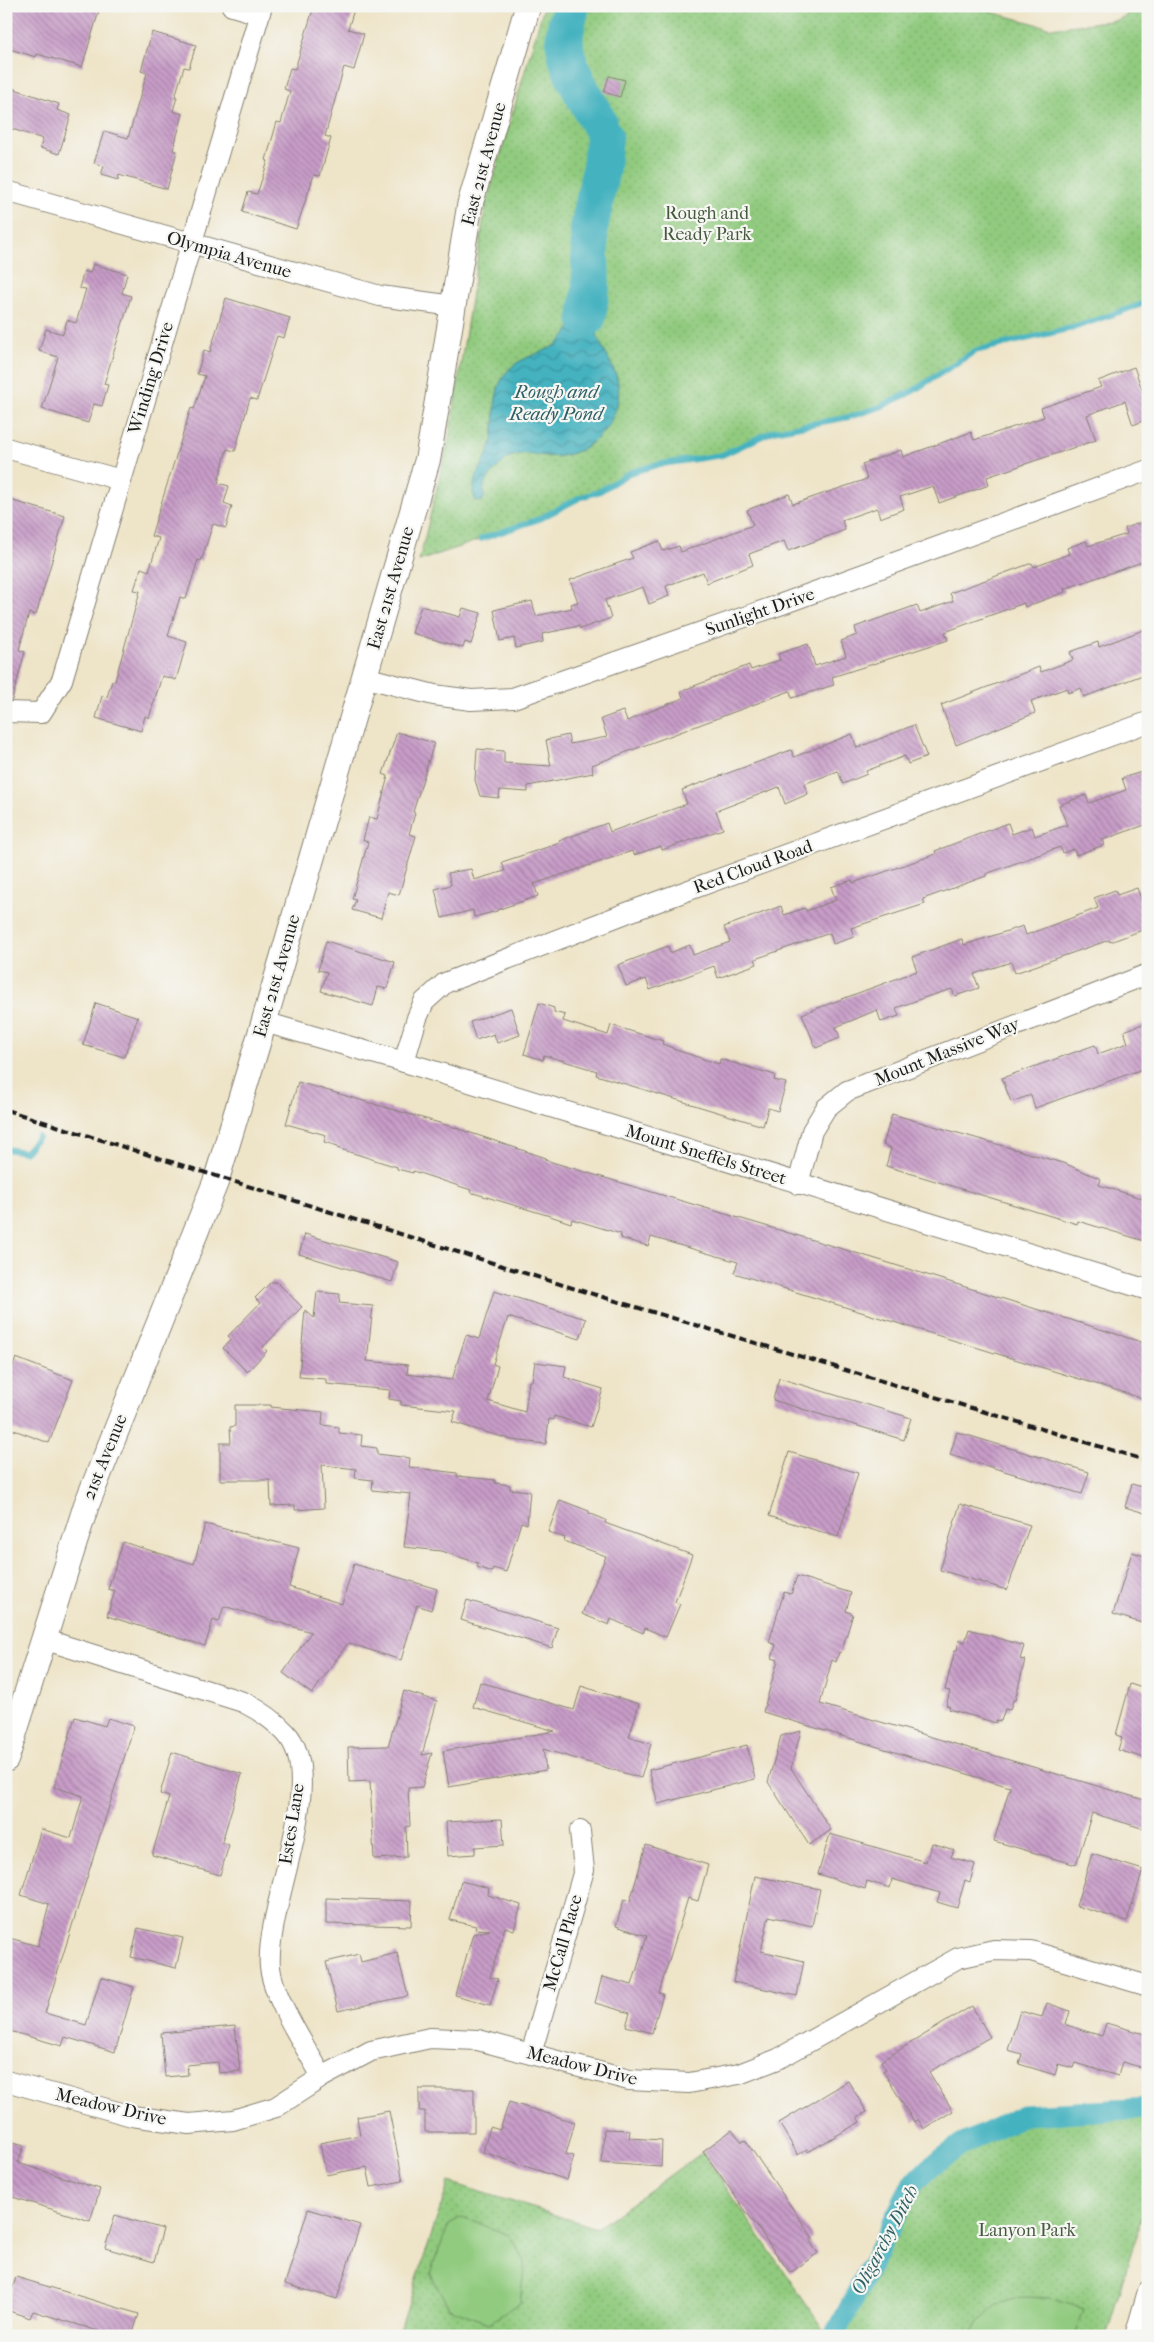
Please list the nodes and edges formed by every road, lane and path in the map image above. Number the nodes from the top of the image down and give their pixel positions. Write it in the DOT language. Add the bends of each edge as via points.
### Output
graph roads {
  1 [pos="232,6"];
  2 [pos="528,6"];
  3 [pos="261,10"];
  4 [pos="6,191"];
  5 [pos="191,244"];
  6 [pos="454,306"];
  7 [pos="6,448"];
  8 [pos="1148,470"];
  9 [pos="121,480"];
  10 [pos="364,677"];
  11 [pos="6,712"];
  12 [pos="1148,722"];
  13 [pos="1148,974"];
  14 [pos="264,1022"];
  15 [pos="404,1062"];
  16 [pos="222,1162"];
  17 [pos="798,1184"];
  18 [pos="1148,1290"];
  19 [pos="44,1638"];
  20 [pos="6,1759"];
  21 [pos="580,1831"];
  22 [pos="1148,1986"];
  23 [pos="531,2054"];
  24 [pos="322,2077"];
  25 [pos="6,2081"];
  26 [pos="1148,2291"];
  27 [pos="1134,2336"];
  1 -- 3 [label="street"];
  2 -- 6 [label="street, East 21st Avenue" via="470,204"];
  3 -- 5 [label="street, Winding Drive"];
  4 -- 5 [label="street, Olympia Avenue"];
  5 -- 6 [label="street, Olympia Avenue" via="380,296"];
  5 -- 9 [label="street, Winding Drive"];
  6 -- 10 [label="street, East 21st Avenue" via="428,458"];
  7 -- 9 [label="street"];
  8 -- 10 [label="street, Sunlight Drive" via="513,698 472,700"];
  9 -- 11 [label="street, Winding Drive" via="62,680 40,713"];
  10 -- 14 [label="street, East 21st Avenue"];
  12 -- 15 [label="street, Red Cloud Road" via="445,983 424,1002"];
  13 -- 17 [label="street, Mount Massive Way" via="847,1091 826,1108 812,1131"];
  14 -- 15 [label="street, Mount Sneffels Street"];
  14 -- 16 [label="street, East 21st Avenue"];
  15 -- 17 [label="street, Mount Sneffels Street"];
  16 -- 19 [label="street, 21st Avenue" via="86,1506"];
  17 -- 18 [label="street, Mount Sneffels Street"];
  19 -- 20 [label="street, 21st Avenue"];
  19 -- 24 [label="street, Estes Lane" via="243,1702 264,1713 288,1734 300,1762 301,1793 272,1929 270,1968 282,2005"];
  21 -- 23 [label="street, McCall Place" via="584,1870"];
  22 -- 23 [label="street, Meadow Drive" via="1031,1951 994,1950 958,1958 778,2059 739,2074 684,2083 629,2080"];
  23 -- 24 [label="street, Meadow Drive" via="478,2040 430,2038 371,2051"];
  24 -- 25 [label="street, Meadow Drive" via="276,2107 233,2120 189,2124 132,2116"];
  26 -- 27 [label="street"];
}
